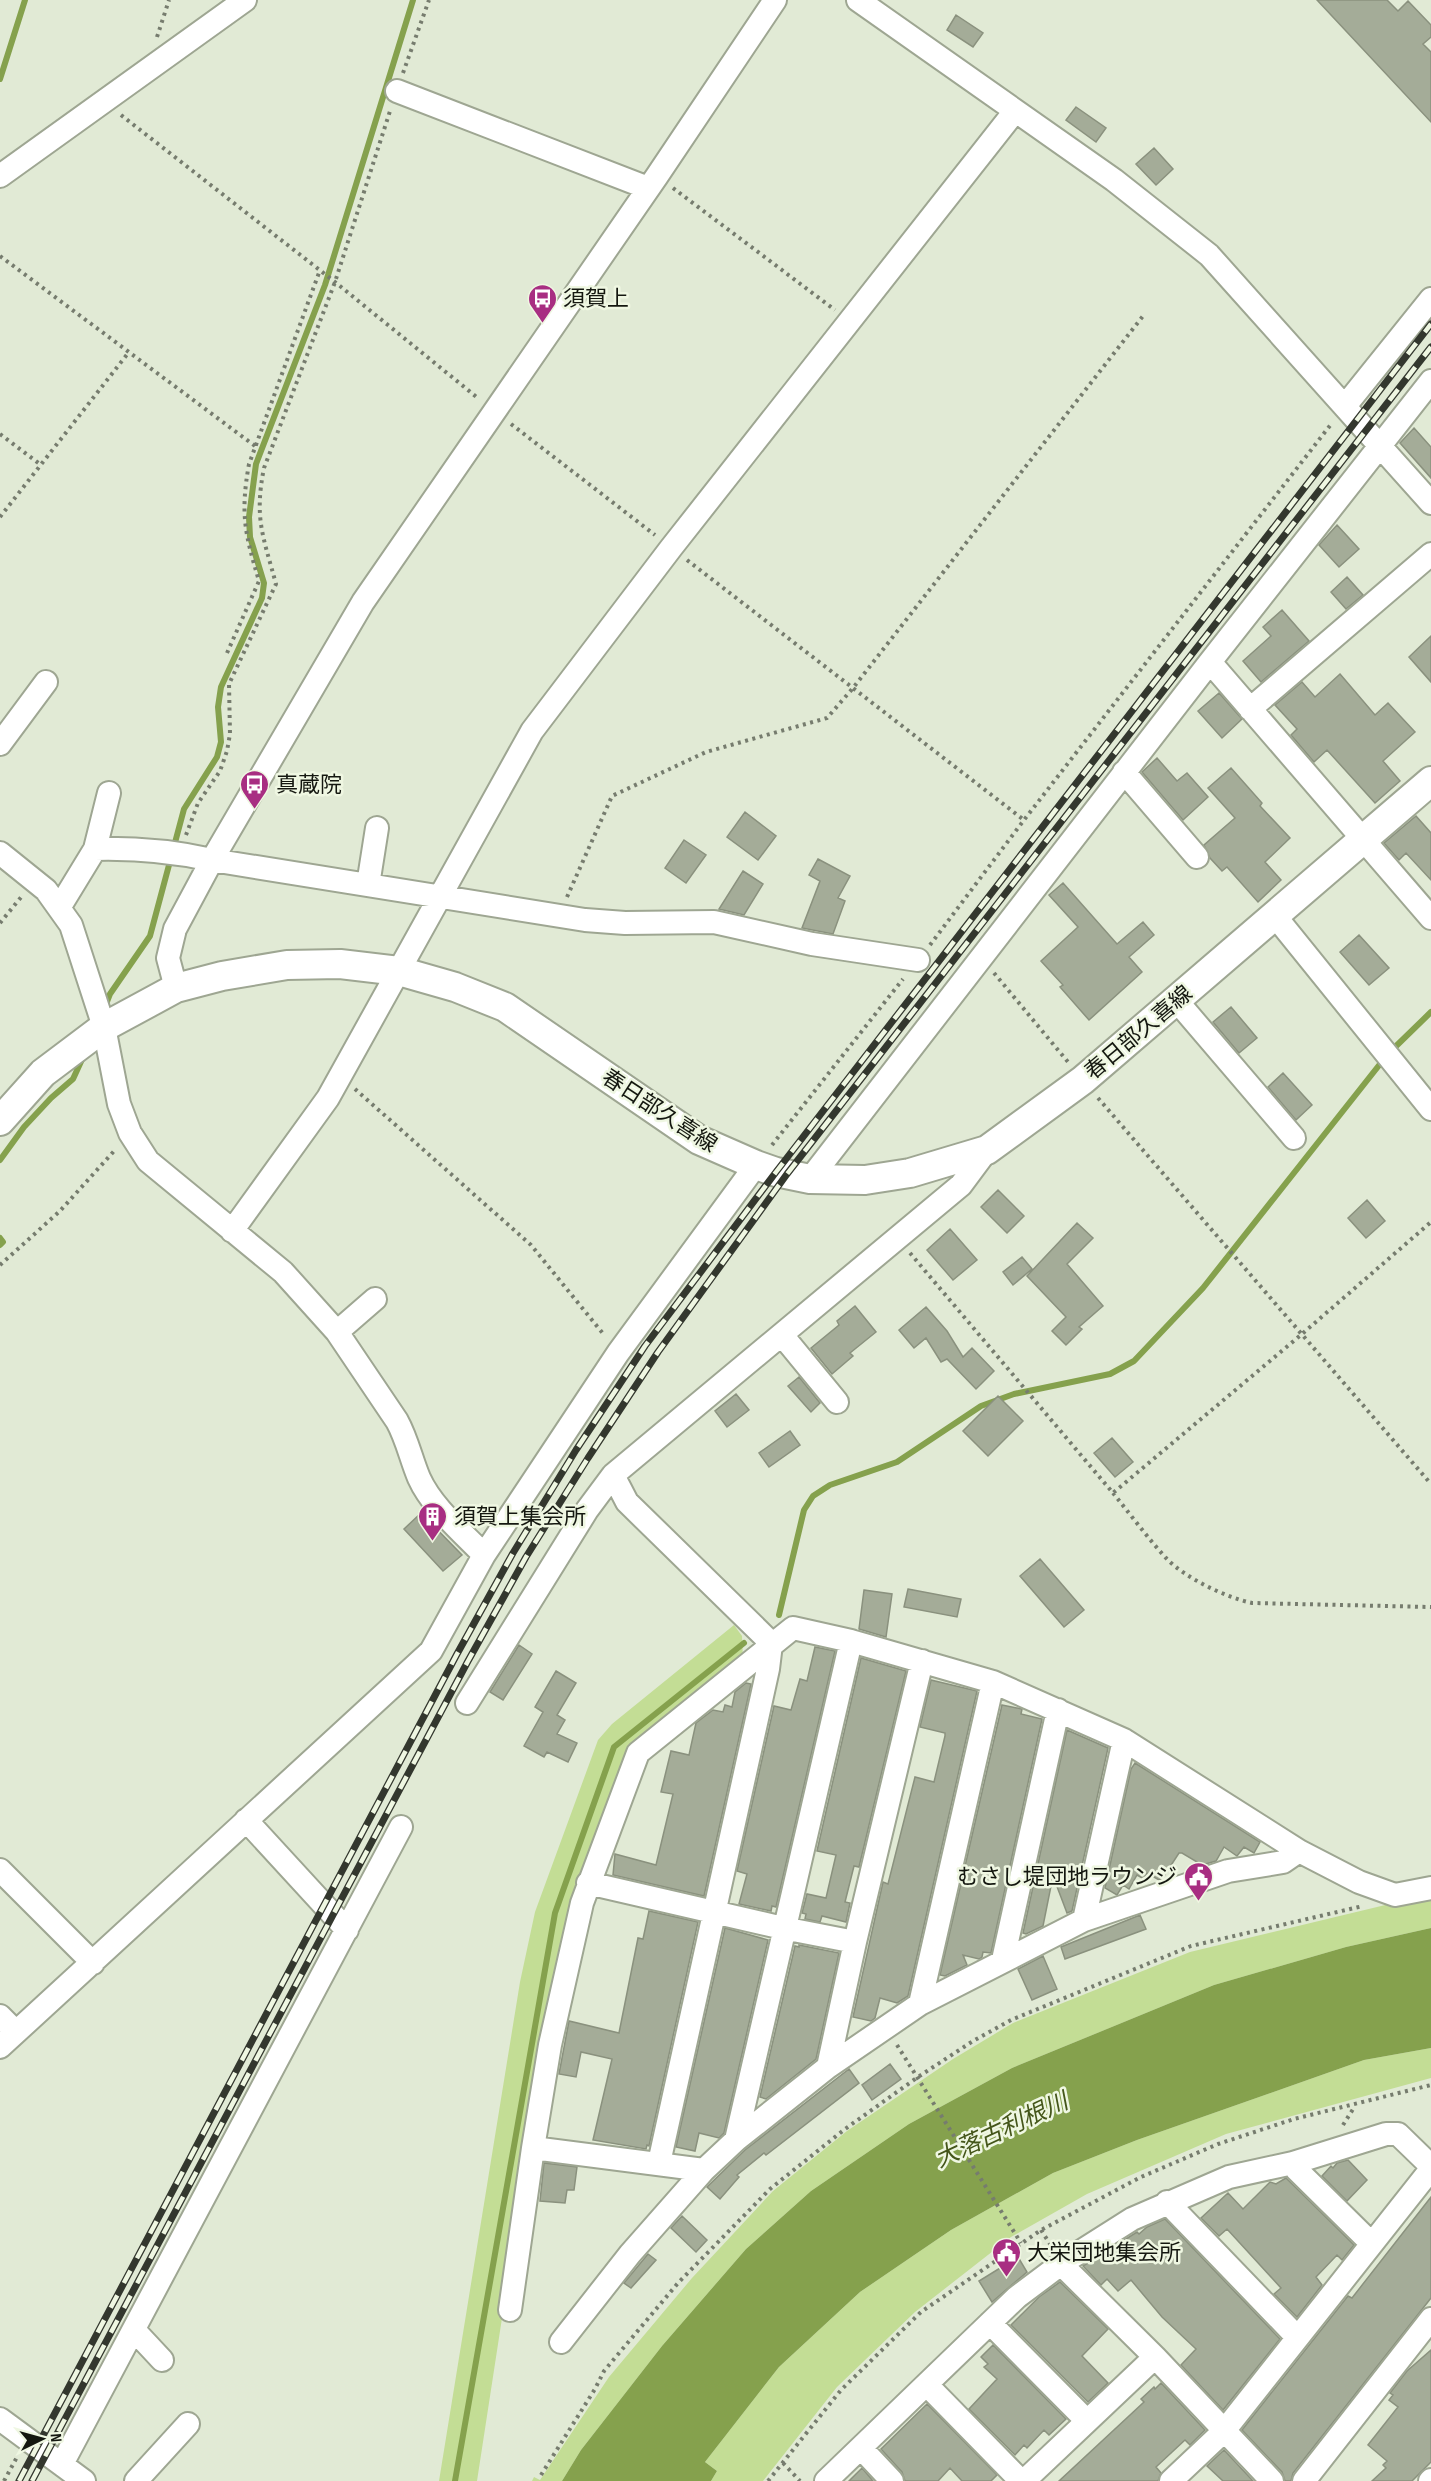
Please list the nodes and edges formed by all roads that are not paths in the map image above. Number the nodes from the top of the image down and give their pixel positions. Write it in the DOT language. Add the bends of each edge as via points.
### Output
graph roads {
  1 [pos="245,0"];
  2 [pos="775,0"];
  3 [pos="858,0"];
  4 [pos="397,91"];
  5 [pos="1015,111"];
  6 [pos="0,176"];
  7 [pos="652,182"];
  8 [pos="1431,299"];
  9 [pos="1431,381"];
  10 [pos="1345,406"];
  11 [pos="1380,447"];
  12 [pos="1431,503"];
  13 [pos="1431,554"];
  14 [pos="1210,662"];
  15 [pos="46,682"];
  16 [pos="1250,709"];
  17 [pos="0,744"];
  18 [pos="1124,772"];
  19 [pos="1431,781"];
  20 [pos="109,793"];
  21 [pos="377,828"];
  22 [pos="1363,839"];
  23 [pos="95,849"];
  24 [pos="0,853"];
  25 [pos="1197,857"];
  26 [pos="212,860"];
  27 [pos="368,885"];
  28 [pos="440,897"];
  29 [pos="59,908"];
  30 [pos="1275,916"];
  31 [pos="1431,918"];
  32 [pos="918,960"];
  33 [pos="399,971"];
  34 [pos="176,988"];
  35 [pos="1176,1000"];
  36 [pos="104,1027"];
  37 [pos="1431,1109"];
  38 [pos="0,1121"];
  39 [pos="1294,1138"];
  40 [pos="987,1150"];
  41 [pos="756,1165"];
  42 [pos="810,1179"];
  43 [pos="232,1231"];
  44 [pos="375,1299"];
  45 [pos="338,1332"];
  46 [pos="782,1335"];
  47 [pos="837,1402"];
  48 [pos="614,1475"];
  49 [pos="484,1555"];
  50 [pos="850,1641"];
  51 [pos="771,1644"];
  52 [pos="922,1661"];
  53 [pos="993,1682"];
  54 [pos="467,1703"];
  55 [pos="1058,1710"];
  56 [pos="1124,1740"];
  57 [pos="246,1820"];
  58 [pos="401,1827"];
  59 [pos="1299,1851"];
  60 [pos="2,1877"];
  61 [pos="588,1883"];
  62 [pos="1431,1888"];
  63 [pos="713,1912"];
  64 [pos="1084,1920"];
  65 [pos="783,1928"];
  66 [pos="347,1930"];
  67 [pos="855,1942"];
  68 [pos="1003,1960"];
  69 [pos="93,1963"];
  70 [pos="920,2004"];
  71 [pos="0,2016"];
  72 [pos="8,2039"];
  73 [pos="828,2067"];
  74 [pos="736,2140"];
  75 [pos="533,2148"];
  76 [pos="659,2163"];
  77 [pos="1293,2163"];
  78 [pos="1431,2168"];
  79 [pos="704,2170"];
  80 [pos="1167,2202"];
  81 [pos="1371,2243"];
  82 [pos="1059,2259"];
  83 [pos="510,2310"];
  84 [pos="1431,2319"];
  85 [pos="990,2323"];
  86 [pos="134,2330"];
  87 [pos="1297,2337"];
  88 [pos="561,2342"];
  89 [pos="1155,2357"];
  90 [pos="162,2360"];
  91 [pos="927,2385"];
  92 [pos="0,2419"];
  93 [pos="1088,2421"];
  94 [pos="188,2424"];
  95 [pos="1224,2431"];
  96 [pos="861,2448"];
  97 [pos="62,2464"];
  98 [pos="84,2481"];
  99 [pos="136,2481"];
  100 [pos="826,2481"];
  101 [pos="892,2481"];
  102 [pos="1023,2481"];
  103 [pos="1171,2481"];
  104 [pos="1272,2481"];
  105 [pos="1304,2481"];
  1 -- 6 [label="street"];
  2 -- 7 [label="street"];
  3 -- 5 [label="street"];
  4 -- 7 [label="street"];
  5 -- 10 [label="street" via="1114,180 1209,255"];
  5 -- 28 [label="street" via="532,731"];
  7 -- 26 [label="street" via="363,602"];
  8 -- 10 [label="street"];
  9 -- 11 [label="street"];
  10 -- 11 [label="street"];
  11 -- 12 [label="street"];
  11 -- 14 [label="street"];
  13 -- 16 [label="street"];
  14 -- 16 [label="street"];
  14 -- 18 [label="street"];
  15 -- 17 [label="street"];
  16 -- 22 [label="street"];
  18 -- 25 [label="street"];
  18 -- 42 [label="street"];
  19 -- 22 [label="main road, 春日部久喜線"];
  20 -- 23 [label="street"];
  21 -- 27 [label="street"];
  22 -- 30 [label="main road, 春日部久喜線"];
  22 -- 31 [label="street"];
  23 -- 26 [label="street" via="179,852"];
  23 -- 29 [label="street"];
  24 -- 29 [label="street" via="46,890"];
  26 -- 27 [label="street"];
  26 -- 34 [label="street" via="175,929 168,958"];
  27 -- 28 [label="street"];
  28 -- 32 [label="street" via="625,923 714,922 813,944"];
  28 -- 33 [label="street"];
  29 -- 36 [label="street" via="71,925"];
  30 -- 35 [label="main road, 春日部久喜線"];
  30 -- 37 [label="street"];
  33 -- 34 [label="main road, 春日部久喜線" via="340,964 287,965"];
  33 -- 41 [label="main road, 春日部久喜線" via="505,1007 699,1140"];
  33 -- 43 [label="street" via="328,1098"];
  34 -- 36 [label="main road, 春日部久喜線"];
  35 -- 39 [label="street"];
  35 -- 40 [label="main road, 春日部久喜線" via="1083,1080"];
  36 -- 38 [label="main road, 春日部久喜線" via="43,1073"];
  36 -- 43 [label="street" via="119,1104 130,1133 148,1161"];
  40 -- 42 [label="main road, 春日部久喜線" via="910,1173 865,1180"];
  40 -- 46 [label="street" via="961,1185"];
  41 -- 42 [label="main road, 春日部久喜線"];
  41 -- 49 [label="street" via="618,1353"];
  43 -- 45 [label="street" via="283,1272"];
  44 -- 45 [label="street"];
  45 -- 49 [label="street" via="398,1421 430,1497"];
  46 -- 47 [label="street"];
  46 -- 48 [label="street"];
  48 -- 51 [label="street" via="627,1503"];
  48 -- 54 [label="street" via="587,1510"];
  49 -- 57 [label="street" via="431,1651"];
  50 -- 51 [label="street" via="793,1628"];
  50 -- 52 [label="street"];
  50 -- 65 [label="street"];
  51 -- 61 [label="street" via="638,1753"];
  51 -- 63 [label="street"];
  52 -- 53 [label="street"];
  52 -- 67 [label="street"];
  53 -- 55 [label="street"];
  53 -- 70 [label="street"];
  55 -- 56 [label="street"];
  55 -- 68 [label="street"];
  56 -- 59 [label="street"];
  56 -- 64 [label="street"];
  57 -- 66 [label="street"];
  57 -- 69 [label="street"];
  58 -- 66 [label="street"];
  59 -- 62 [label="street" via="1359,1882 1395,1895"];
  59 -- 64 [label="street" via="1283,1862 1228,1871"];
  60 -- 69 [label="street"];
  61 -- 63 [label="street"];
  61 -- 75 [label="street" via="550,2045"];
  63 -- 65 [label="street"];
  63 -- 76 [label="street"];
  64 -- 68 [label="street"];
  65 -- 67 [label="street"];
  65 -- 74 [label="street"];
  66 -- 86 [label="street"];
  67 -- 73 [label="street"];
  68 -- 70 [label="street"];
  69 -- 72 [label="street"];
  70 -- 73 [label="street"];
  71 -- 72 [label="street"];
  73 -- 74 [label="street"];
  74 -- 79 [label="street"];
  75 -- 76 [label="street"];
  75 -- 83 [label="street"];
  76 -- 79 [label="street"];
  77 -- 78 [label="street" via="1386,2134 1398,2134"];
  77 -- 80 [label="street" via="1229,2177"];
  77 -- 81 [label="street"];
  78 -- 81 [label="street"];
  79 -- 88 [label="street" via="630,2254"];
  80 -- 82 [label="street"];
  80 -- 87 [label="street"];
  81 -- 87 [label="street"];
  82 -- 85 [label="street"];
  82 -- 89 [label="street"];
  84 -- 105 [label="street"];
  85 -- 91 [label="street"];
  85 -- 93 [label="street"];
  86 -- 90 [label="street"];
  86 -- 97 [label="street"];
  87 -- 95 [label="street"];
  89 -- 93 [label="street"];
  89 -- 95 [label="street"];
  91 -- 96 [label="street"];
  91 -- 102 [label="street"];
  92 -- 97 [label="street"];
  93 -- 102 [label="street"];
  94 -- 99 [label="street"];
  95 -- 103 [label="street"];
  95 -- 104 [label="street"];
  96 -- 100 [label="street"];
  96 -- 101 [label="street"];
  97 -- 98 [label="street"];
}
